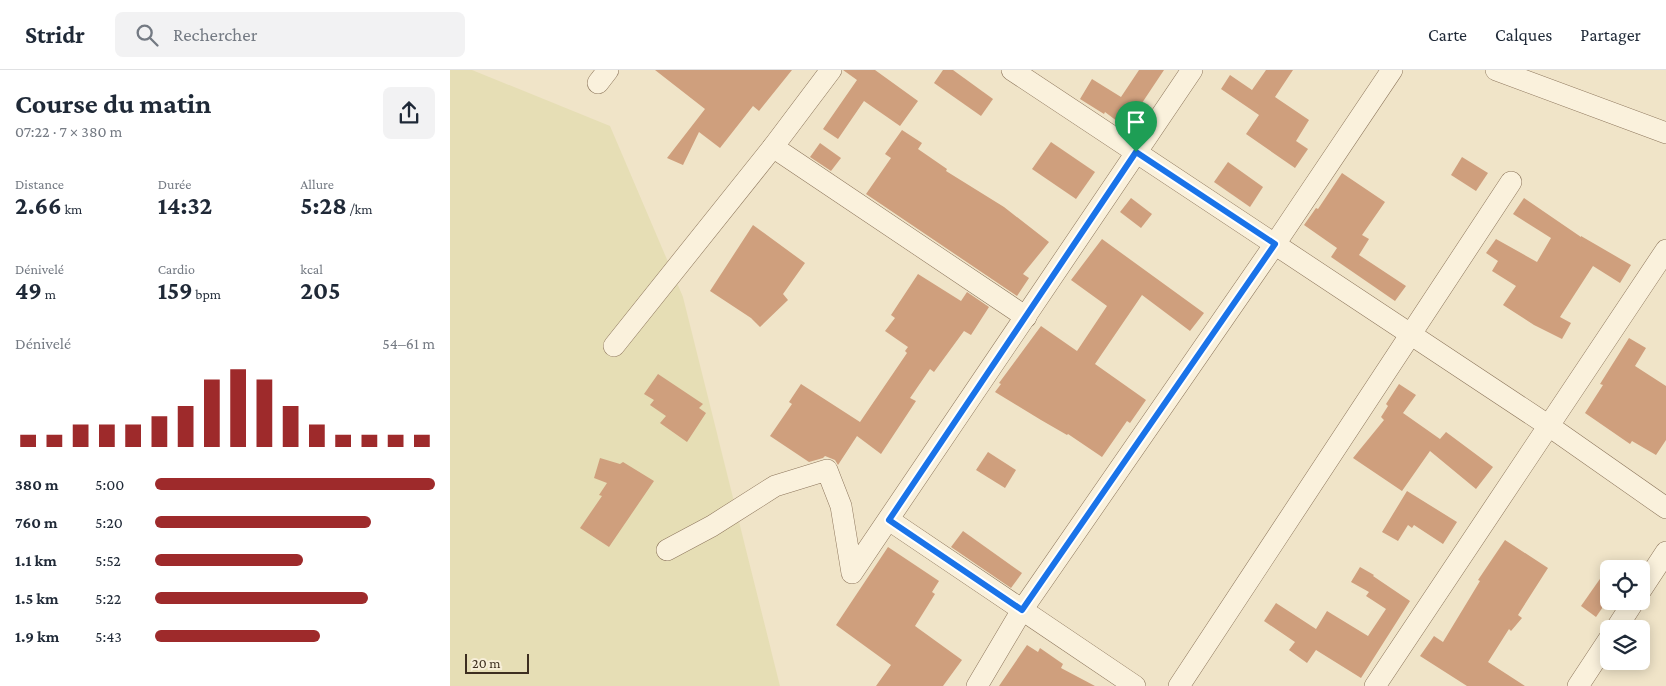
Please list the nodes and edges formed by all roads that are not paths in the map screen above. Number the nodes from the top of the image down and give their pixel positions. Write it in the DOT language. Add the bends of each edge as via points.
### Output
graph roads {
  1 [pos="831,70"];
  2 [pos="1012,70"];
  3 [pos="1192,70"];
  4 [pos="1392,70"];
  5 [pos="1496,70"];
  6 [pos="1666,133"];
  7 [pos="773,147"];
  8 [pos="1136,152"];
  9 [pos="1511,182"];
  10 [pos="1275,244"];
  11 [pos="1666,250"];
  12 [pos="1026,317"];
  13 [pos="1411,334"];
  14 [pos="614,346"];
  15 [pos="1549,426"];
  16 [pos="1666,508"];
  17 [pos="889,520"];
  18 [pos="667,550"];
  19 [pos="1666,552"];
  20 [pos="1650,576"];
  21 [pos="1022,610"];
  22 [pos="1600,653"];
  23 [pos="976,686"];
  24 [pos="1135,686"];
  25 [pos="1179,686"];
  26 [pos="1375,686"];
  27 [pos="1578,686"];
  1 -- 7 [label="street"];
  2 -- 8 [label="street"];
  3 -- 8 [label="street"];
  4 -- 10 [label="street"];
  5 -- 6 [label="street"];
  7 -- 12 [label="street"];
  7 -- 14 [label="street"];
  8 -- 10 [label="street"];
  8 -- 12 [label="street"];
  9 -- 13 [label="street"];
  10 -- 13 [label="street"];
  10 -- 21 [label="street"];
  11 -- 15 [label="street"];
  12 -- 17 [label="street"];
  13 -- 15 [label="street"];
  13 -- 25 [label="street"];
  15 -- 16 [label="street"];
  15 -- 26 [label="street"];
  17 -- 18 [label="street" via="852,573 841,506 827,470 775,486"];
  17 -- 21 [label="street"];
  19 -- 20 [label="street"];
  21 -- 23 [label="street"];
  21 -- 24 [label="street"];
  22 -- 27 [label="street"];
}
